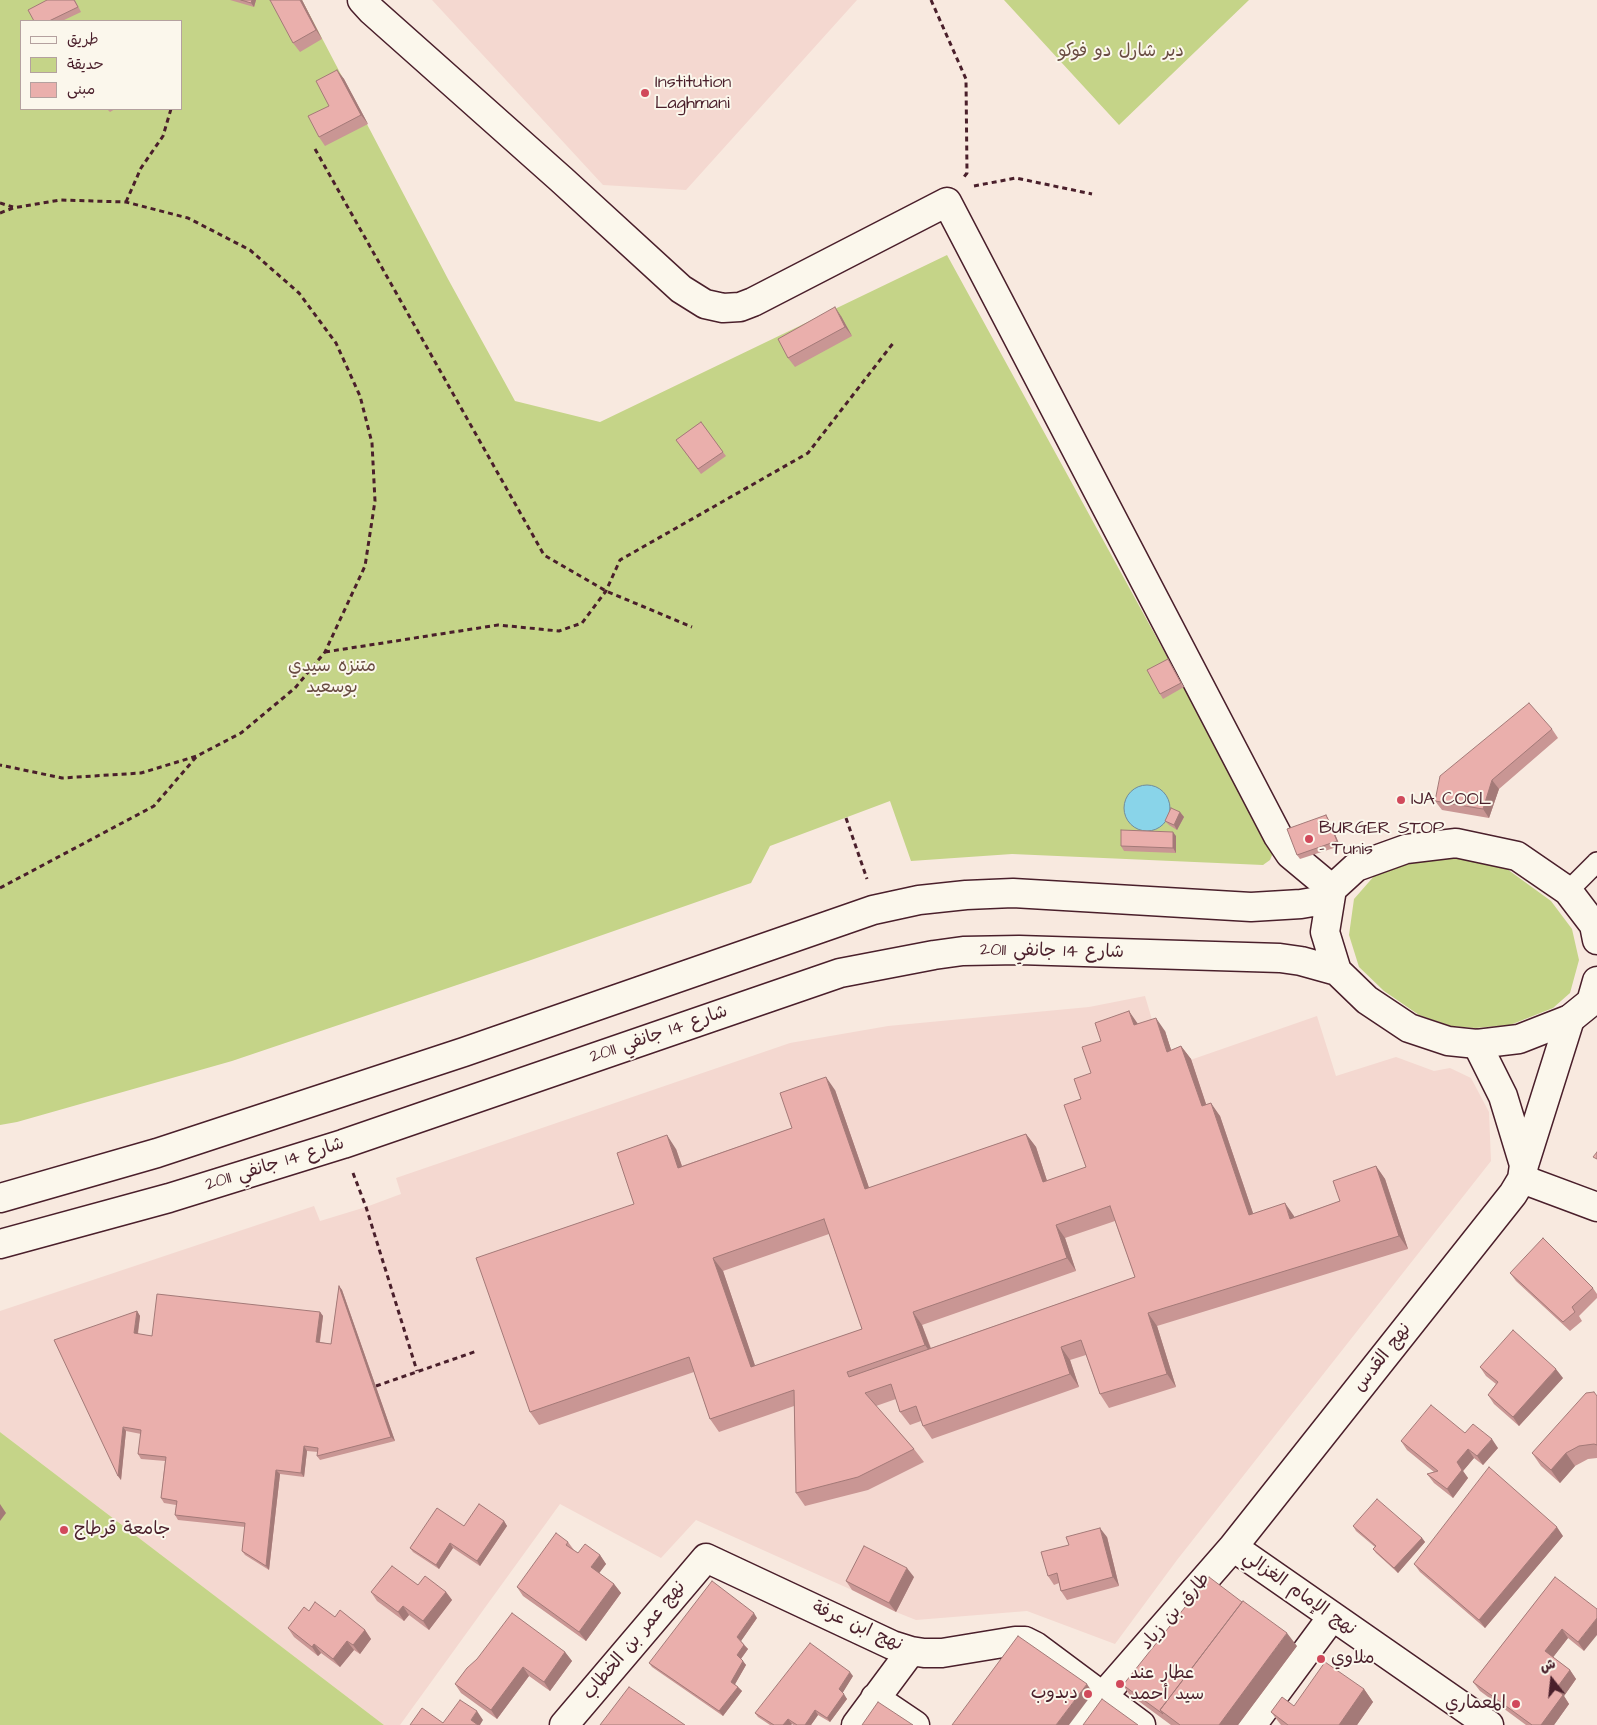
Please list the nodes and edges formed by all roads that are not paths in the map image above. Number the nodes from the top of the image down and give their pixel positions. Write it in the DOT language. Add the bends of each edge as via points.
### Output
graph roads {
  1 [pos="362,0"];
  2 [pos="1597,862"];
  3 [pos="1568,891"];
  4 [pos="1331,894"];
  5 [pos="1596,931"];
  6 [pos="1337,971"];
  7 [pos="1595,994"];
  8 [pos="1570,1019"];
  9 [pos="1477,1044"];
  10 [pos="1523,1172"];
  11 [pos="0,1198"];
  12 [pos="1597,1207"];
  13 [pos="0,1244"];
  14 [pos="1233,1547"];
  15 [pos="706,1558"];
  16 [pos="1332,1617"];
  17 [pos="911,1651"];
  18 [pos="1102,1696"];
  19 [pos="875,1698"];
  20 [pos="564,1725"];
  21 [pos="856,1725"];
  22 [pos="915,1725"];
  23 [pos="1082,1725"];
  24 [pos="1141,1725"];
  25 [pos="1252,1725"];
  26 [pos="1489,1725"];
  1 -- 4 [label="street" via="681,289 705,304 724,308 753,302 952,196 1278,836 1290,854"];
  2 -- 3 [label="lane"];
  3 -- 4 [label="street" via="1517,856 1456,844 1406,849 1356,867"];
  3 -- 5 [label="street"];
  4 -- 6 [label="street" via="1325,932"];
  4 -- 11 [label="street" via="1301,904 1251,907 1013,893 919,900 874,910 455,1055 157,1153"];
  6 -- 9 [label="street" via="1367,1000 1409,1028 1448,1041"];
  6 -- 13 [label="street, شارع 14 جانفي 2011" via="1280,958 1019,950 934,954 840,973 343,1144 169,1198"];
  7 -- 8 [label="street"];
  8 -- 9 [label="street" via="1518,1039"];
  8 -- 10 [label="street, نهج القدس"];
  9 -- 10 [label="street" via="1503,1096"];
  10 -- 12 [label="street"];
  10 -- 14 [label="street, نهج القدس" via="1513,1194"];
  14 -- 16 [label="street, نهج الإمام الغزالي"];
  14 -- 18 [label="street, طارق بن زياد"];
  15 -- 17 [label="street, نهج ابن عرفة" via="892,1646"];
  15 -- 20 [label="street, نهج عمر بن الخطاب"];
  16 -- 25 [label="street"];
  16 -- 26 [label="street, نهج الإمام الغزالي"];
  17 -- 18 [label="street, نهج ابن عرفة" via="942,1654 1025,1641"];
  17 -- 19 [label="street"];
  18 -- 23 [label="street, طارق بن زياد"];
  18 -- 24 [label="street, نهج ابن عرفة"];
  19 -- 21 [label="street"];
  19 -- 22 [label="street"];
}
